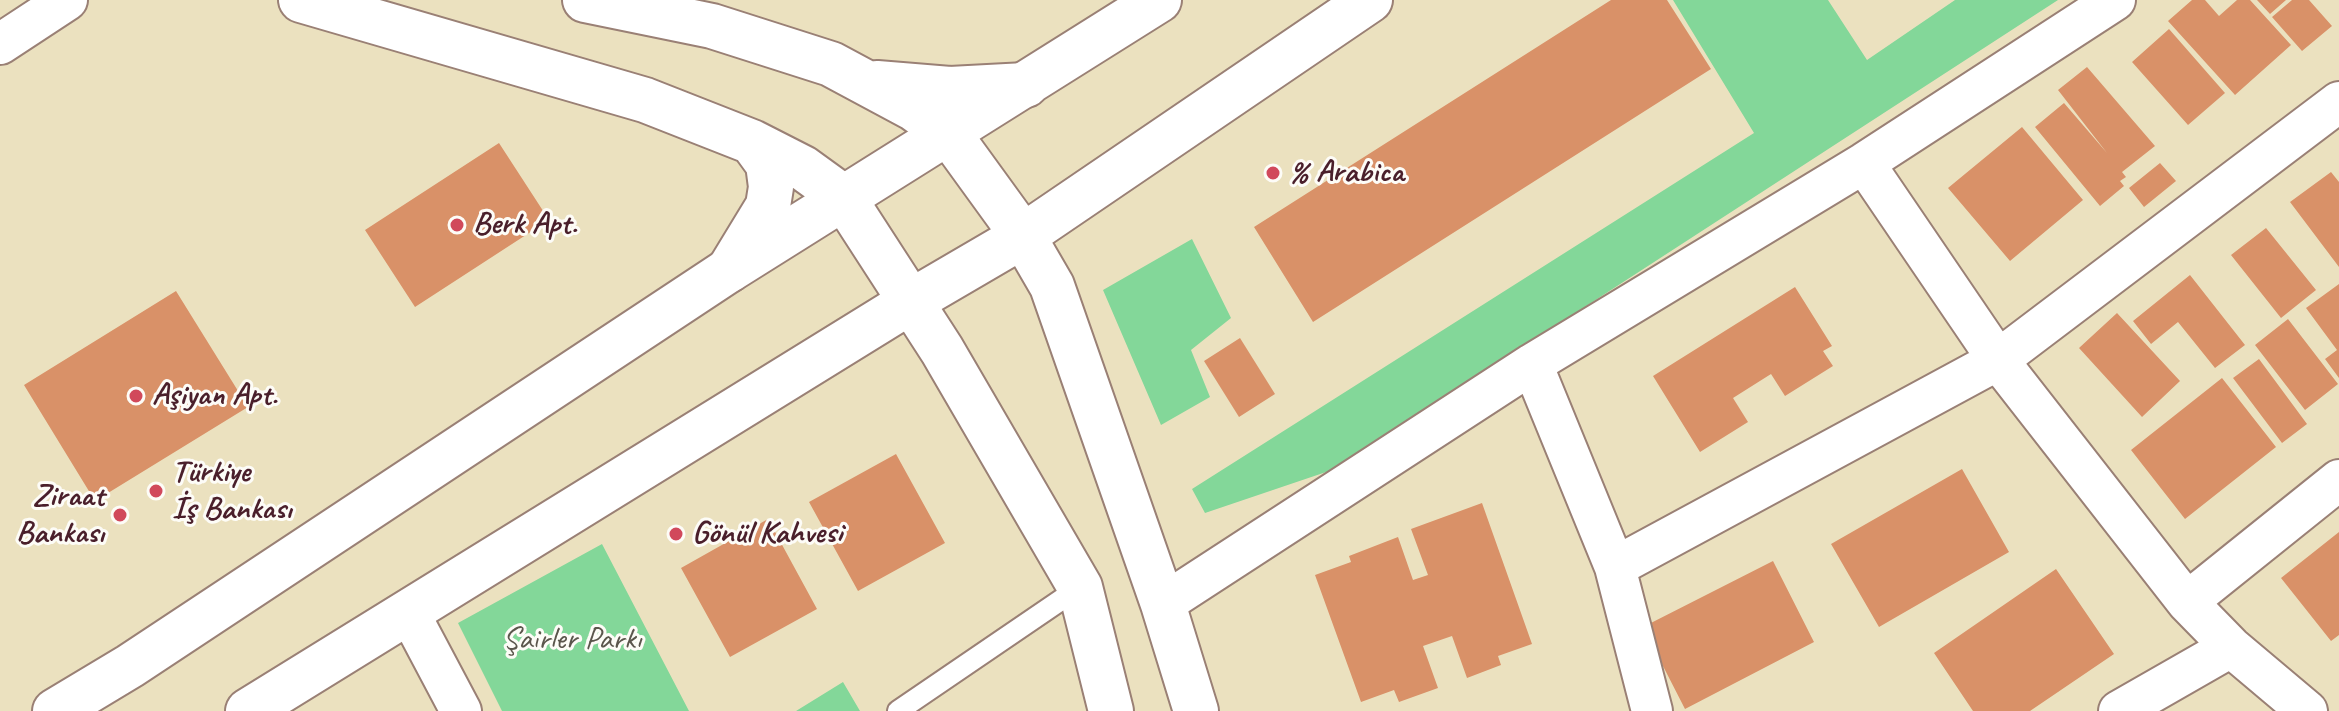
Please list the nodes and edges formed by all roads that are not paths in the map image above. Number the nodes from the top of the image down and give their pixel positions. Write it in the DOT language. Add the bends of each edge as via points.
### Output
graph roads {
  1 [pos="67,0"];
  2 [pos="301,0"];
  3 [pos="585,0"];
  4 [pos="1159,0"];
  5 [pos="1370,0"];
  6 [pos="2115,0"];
  7 [pos="0,44"];
  8 [pos="866,82"];
  9 [pos="1026,85"];
  10 [pos="2339,102"];
  11 [pos="949,134"];
  12 [pos="752,142"];
  13 [pos="1864,163"];
  14 [pos="843,197"];
  15 [pos="1023,236"];
  16 [pos="729,270"];
  17 [pos="910,302"];
  18 [pos="1998,360"];
  19 [pos="1532,364"];
  20 [pos="2339,480"];
  21 [pos="1615,567"];
  22 [pos="1080,587"];
  23 [pos="2187,602"];
  24 [pos="1163,604"];
  25 [pos="408,611"];
  26 [pos="2231,647"];
  27 [pos="55,711"];
  28 [pos="248,711"];
  29 [pos="461,711"];
  30 [pos="898,711"];
  31 [pos="1111,711"];
  32 [pos="1196,711"];
  33 [pos="1652,711"];
  34 [pos="2119,711"];
  35 [pos="2307,711"];
  1 -- 7 [label="street"];
  2 -- 12 [label="main road" via="645,100"];
  3 -- 8 [label="main road" via="712,26 831,64"];
  4 -- 9 [label="main road"];
  5 -- 15 [label="main road"];
  6 -- 13 [label="street"];
  8 -- 9 [label="main road" via="950,89"];
  8 -- 11 [label="main road"];
  9 -- 11 [label="main road"];
  10 -- 18 [label="street"];
  11 -- 14 [label="main road"];
  11 -- 15 [label="main road"];
  12 -- 14 [label="main road" via="803,168"];
  12 -- 16 [label="main road" via="768,164 768,206"];
  13 -- 18 [label="street"];
  13 -- 19 [label="street"];
  14 -- 16 [label="main road"];
  14 -- 17 [label="main road"];
  15 -- 17 [label="main road"];
  15 -- 24 [label="main road" via="1052,286"];
  16 -- 27 [label="main road"];
  17 -- 22 [label="main road"];
  17 -- 25 [label="main road"];
  18 -- 21 [label="street"];
  18 -- 23 [label="street"];
  19 -- 21 [label="street"];
  19 -- 24 [label="street"];
  20 -- 23 [label="street"];
  21 -- 33 [label="street"];
  22 -- 30 [label="lane"];
  22 -- 31 [label="main road"];
  23 -- 26 [label="street"];
  24 -- 32 [label="main road"];
  25 -- 28 [label="main road"];
  25 -- 29 [label="street"];
  26 -- 34 [label="street"];
  26 -- 35 [label="street"];
}
